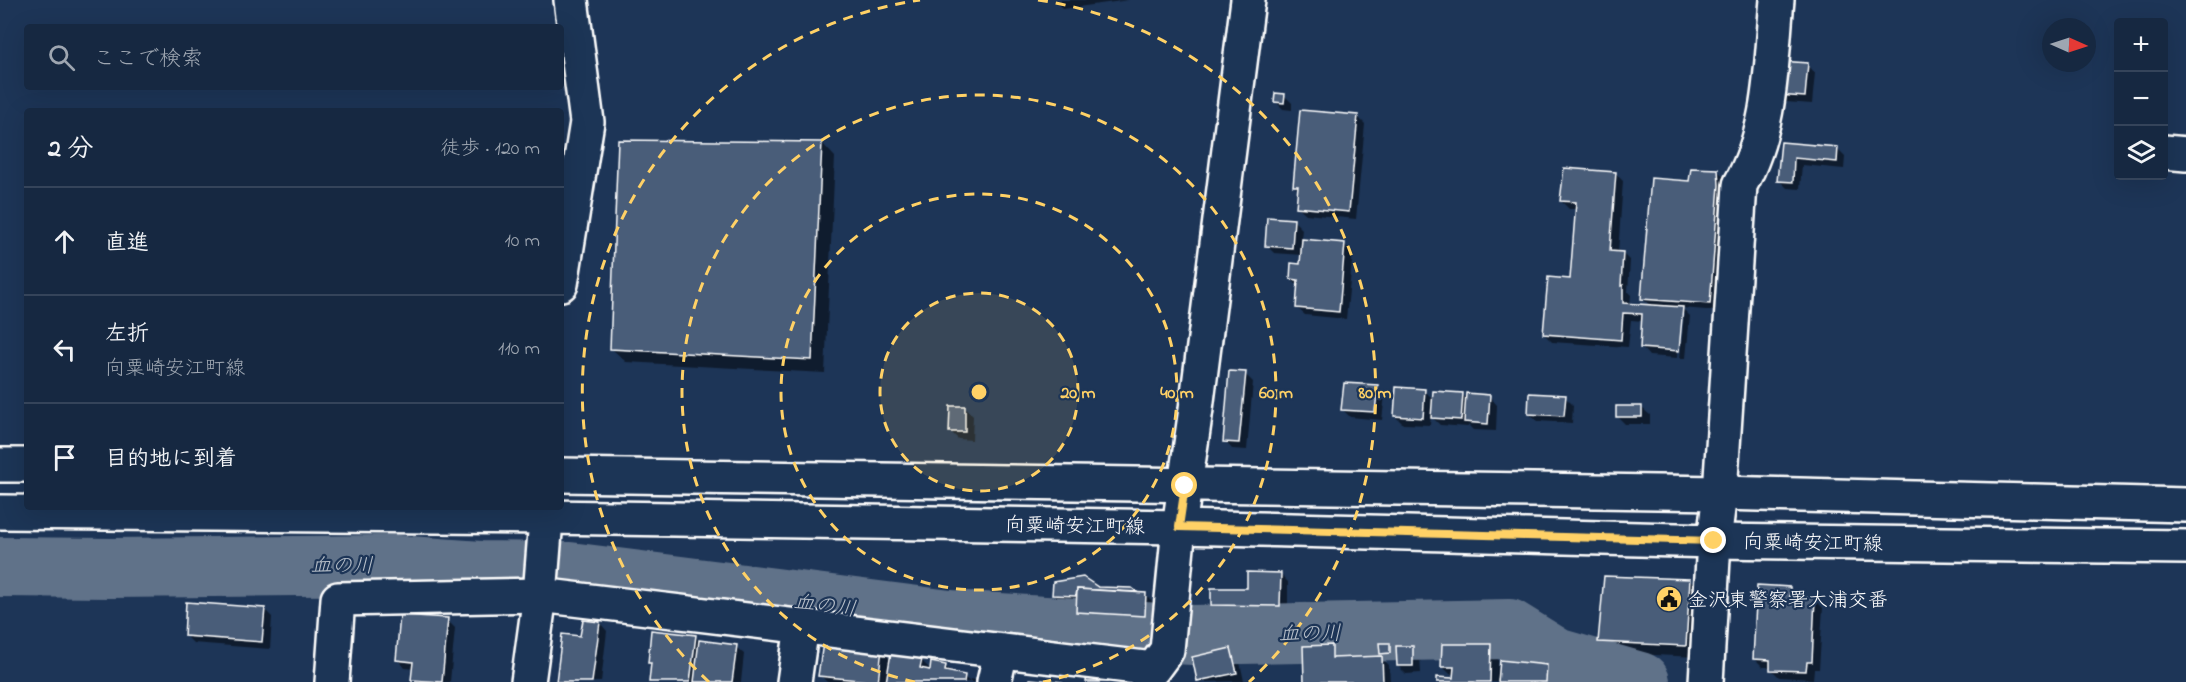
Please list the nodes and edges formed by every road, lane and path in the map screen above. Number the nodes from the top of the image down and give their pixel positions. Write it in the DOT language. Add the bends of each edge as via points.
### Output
graph roads {
  1 [pos="571,0"];
  2 [pos="1248,0"];
  3 [pos="1777,0"];
  4 [pos="2168,152"];
  5 [pos="2186,154"];
  6 [pos="564,265"];
  7 [pos="0,465"];
  8 [pos="24,465"];
  9 [pos="564,475"];
  10 [pos="1185,486"];
  11 [pos="1720,493"];
  12 [pos="2186,505"];
  13 [pos="0,512"];
  14 [pos="546,515"];
  15 [pos="1179,527"];
  16 [pos="1714,541"];
  17 [pos="2186,547"];
  18 [pos="540,594"];
  19 [pos="802,626"];
  20 [pos="1001,651"];
  21 [pos="1157,667"];
  22 [pos="1706,678"];
  23 [pos="332,682"];
  24 [pos="528,682"];
  25 [pos="794,682"];
  26 [pos="994,682"];
  1 -- 6 [label="main road" via="587,122"];
  2 -- 10 [label="main road"];
  3 -- 11 [label="main road" via="1767,107 1758,146 1740,185"];
  4 -- 5 [label="main road"];
  7 -- 8 [label="main road"];
  9 -- 10 [label="main road, 向粟崎安江町線"];
  10 -- 11 [label="main road, 向粟崎安江町線"];
  10 -- 15 [label="main road"];
  11 -- 12 [label="main road, 向粟崎安江町線"];
  11 -- 16 [label="main road"];
  13 -- 14 [label="main road, 向粟崎安江町線"];
  14 -- 15 [label="main road, 向粟崎安江町線"];
  14 -- 18 [label="main road"];
  15 -- 16 [label="main road, 向粟崎安江町線"];
  15 -- 21 [label="main road" via="1172,618"];
  16 -- 17 [label="main road, 向粟崎安江町線"];
  16 -- 22 [label="main road"];
  18 -- 19 [label="main road"];
  18 -- 23 [label="main road" via="338,599"];
  18 -- 24 [label="main road"];
  19 -- 20 [label="main road"];
  19 -- 25 [label="main road"];
  20 -- 21 [label="main road"];
  20 -- 26 [label="main road"];
}
